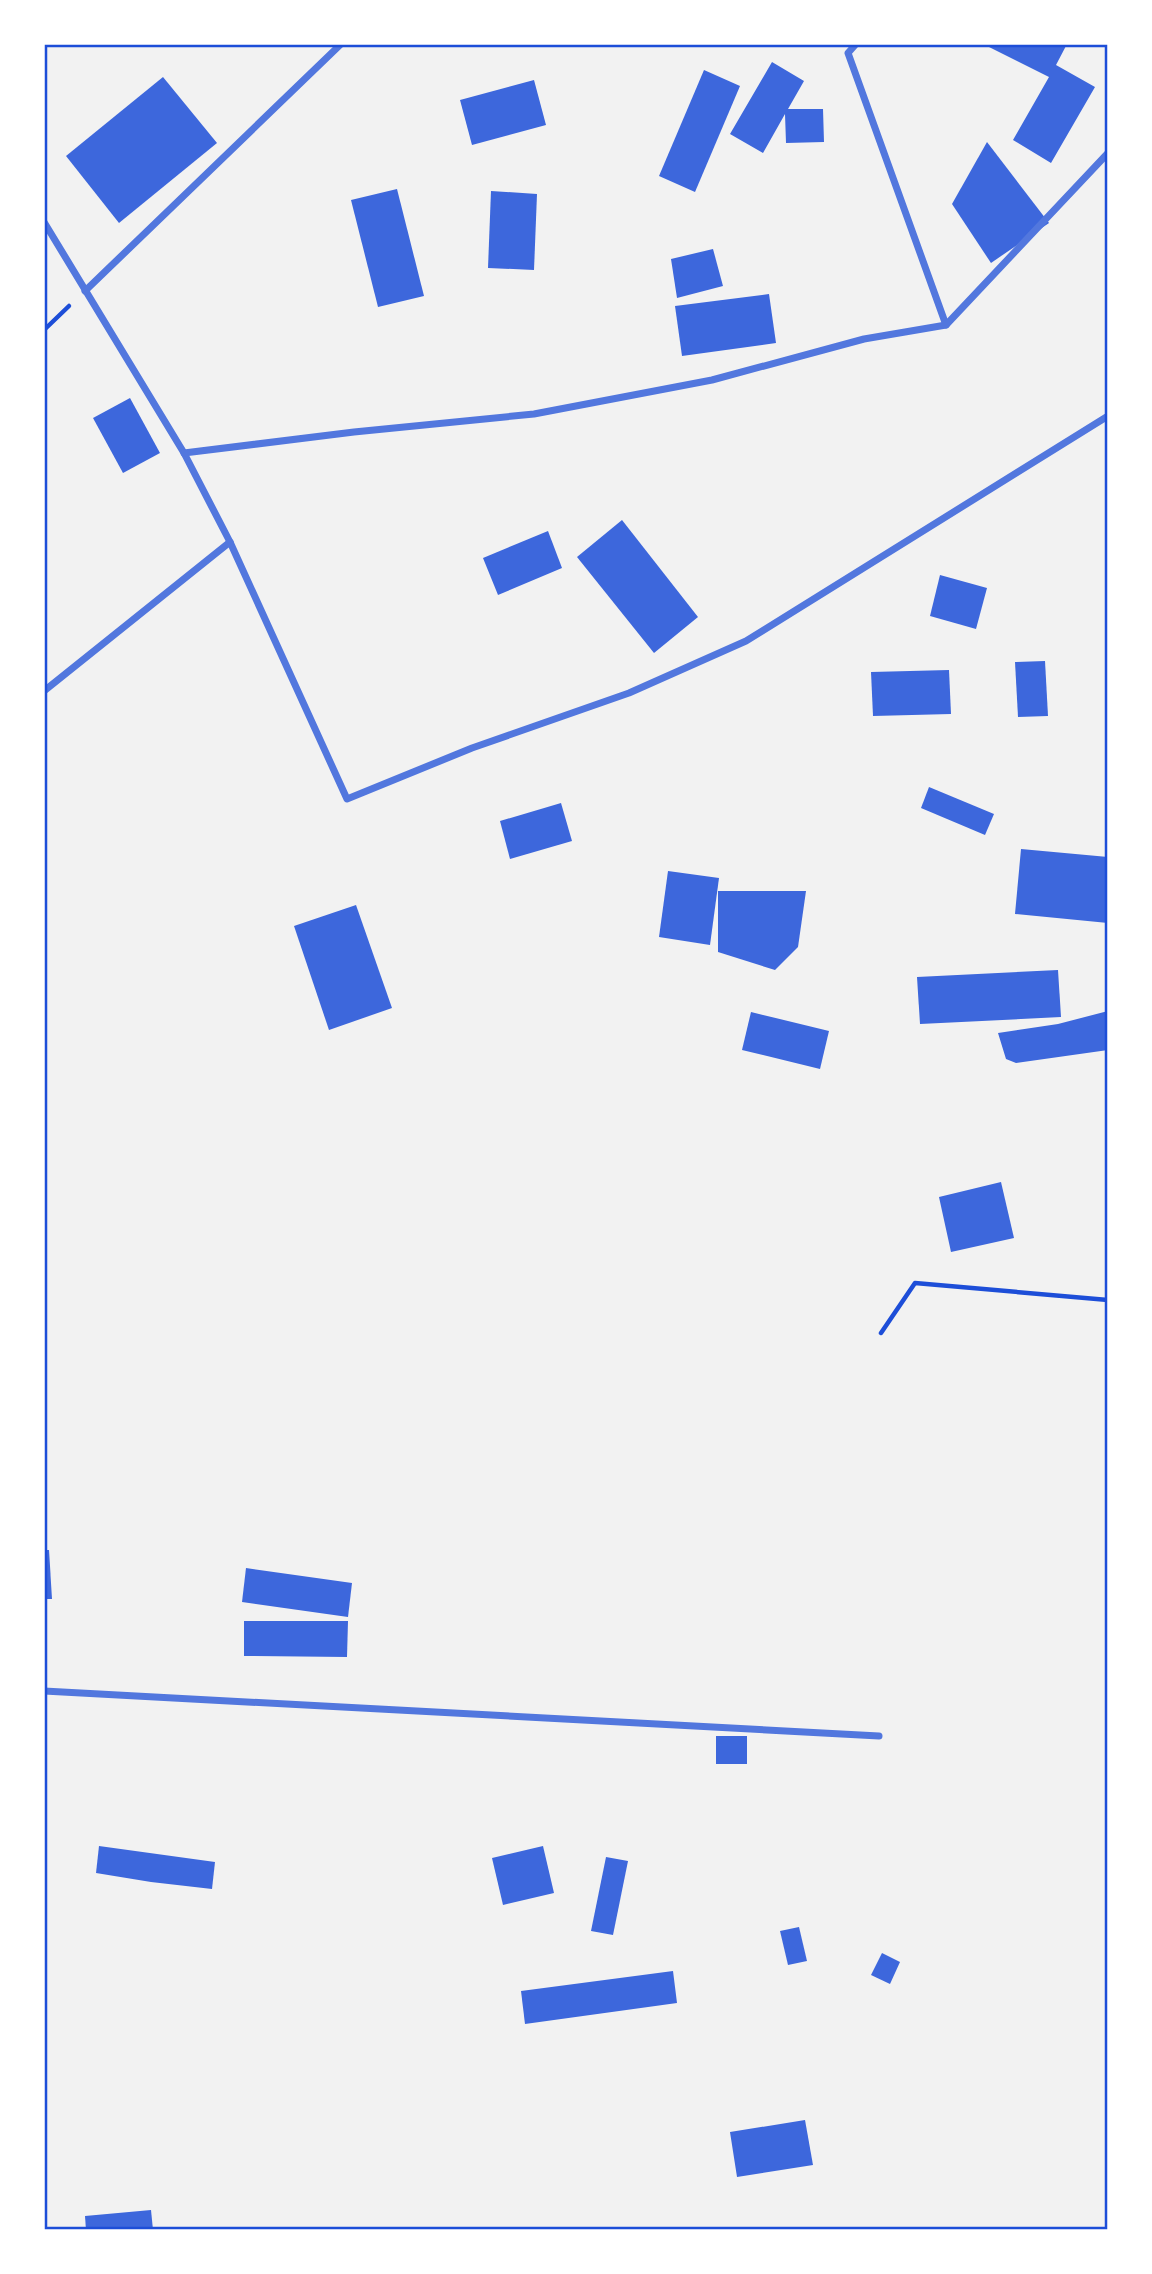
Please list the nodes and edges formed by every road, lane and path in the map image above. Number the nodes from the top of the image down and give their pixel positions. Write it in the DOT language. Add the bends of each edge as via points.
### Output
graph roads {
  1 [pos="341,44"];
  2 [pos="856,44"];
  3 [pos="1108,153"];
  4 [pos="44,222"];
  5 [pos="85,291"];
  6 [pos="946,325"];
  7 [pos="44,330"];
  8 [pos="1108,416"];
  9 [pos="184,453"];
  10 [pos="230,542"];
  11 [pos="44,691"];
  12 [pos="1108,1300"];
  13 [pos="881,1333"];
  14 [pos="44,1691"];
  15 [pos="879,1736"];
  1 -- 5 [label="street"];
  2 -- 6 [label="street" via="848,53"];
  3 -- 6 [label="street"];
  4 -- 5 [label="street"];
  5 -- 7 [label="path"];
  5 -- 9 [label="street"];
  6 -- 9 [label="street" via="864,339 712,380 534,414"];
  8 -- 10 [label="street" via="746,641 629,693 472,748 346,799"];
  9 -- 10 [label="street"];
  10 -- 11 [label="street"];
  12 -- 13 [label="path" via="915,1283"];
  14 -- 15 [label="street"];
}
